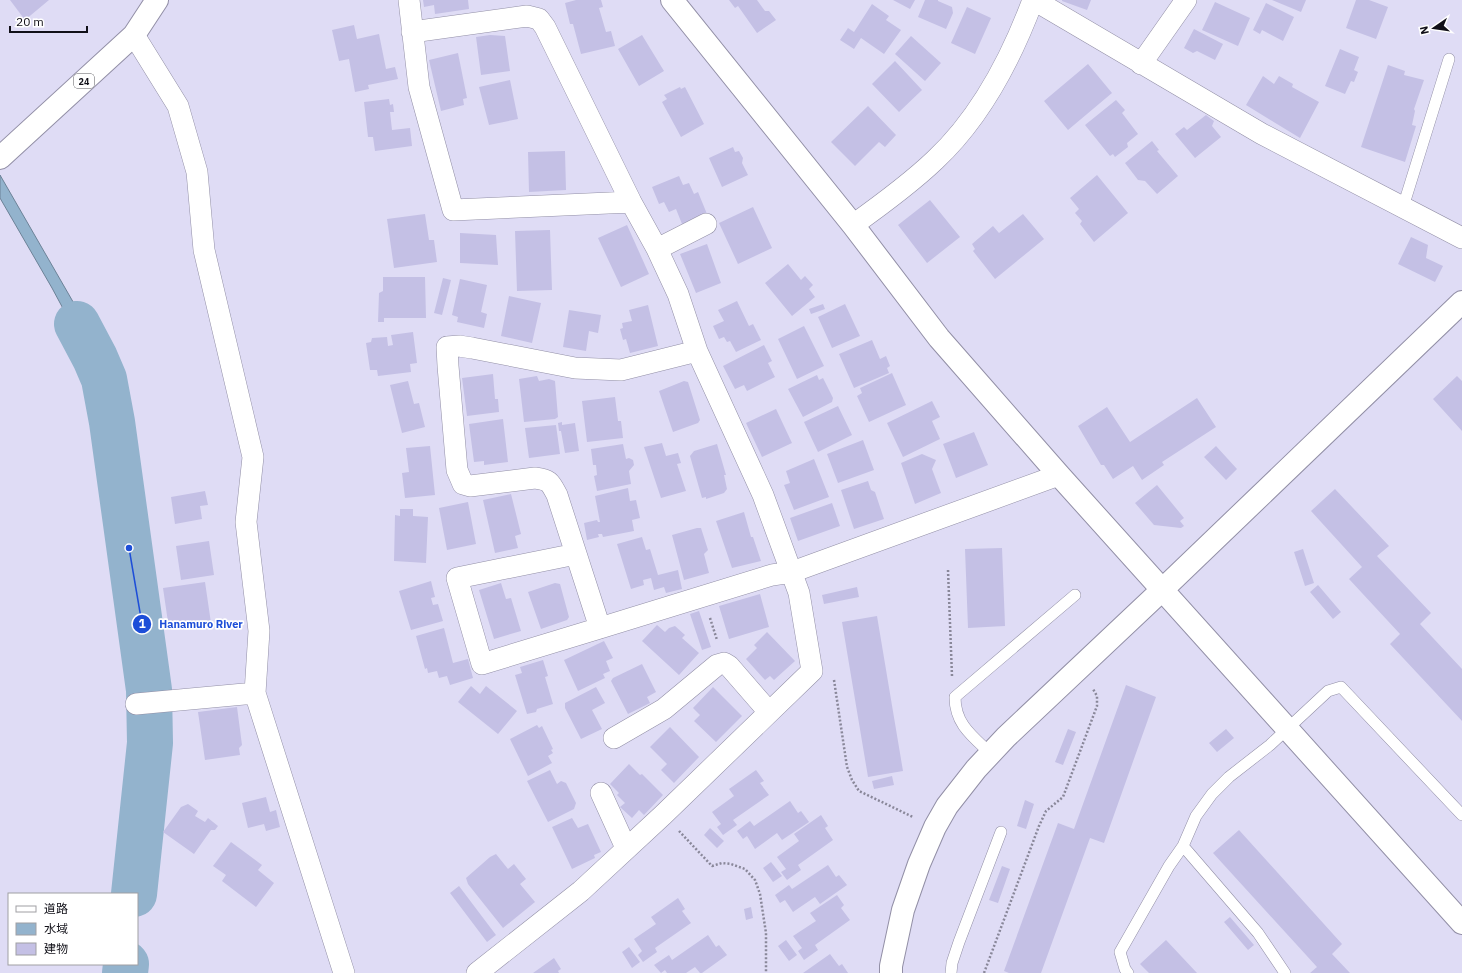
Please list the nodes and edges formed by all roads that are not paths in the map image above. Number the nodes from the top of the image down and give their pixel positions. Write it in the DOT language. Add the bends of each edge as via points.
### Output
graph roads {
  1 [pos="157,0"];
  2 [pos="409,0"];
  3 [pos="672,0"];
  4 [pos="1033,0"];
  5 [pos="1186,0"];
  6 [pos="412,32"];
  7 [pos="134,35"];
  8 [pos="1449,59"];
  9 [pos="1141,64"];
  10 [pos="2,156"];
  11 [pos="631,202"];
  12 [pos="1402,207"];
  13 [pos="706,224"];
  14 [pos="853,225"];
  15 [pos="1462,238"];
  16 [pos="657,249"];
  17 [pos="1462,302"];
  18 [pos="697,351"];
  19 [pos="1059,475"];
  20 [pos="576,554"];
  21 [pos="792,572"];
  22 [pos="1162,590"];
  23 [pos="1075,595"];
  24 [pos="600,628"];
  25 [pos="255,693"];
  26 [pos="136,704"];
  27 [pos="769,712"];
  28 [pos="1287,729"];
  29 [pos="614,738"];
  30 [pos="990,753"];
  31 [pos="601,793"];
  32 [pos="1462,815"];
  33 [pos="1001,832"];
  34 [pos="1182,846"];
  35 [pos="626,848"];
  36 [pos="1462,923"];
  37 [pos="344,973"];
  38 [pos="477,973"];
  39 [pos="891,973"];
  40 [pos="950,973"];
  41 [pos="1128,973"];
  42 [pos="1285,973"];
  1 -- 7 [label="street, 24"];
  2 -- 6 [label="street"];
  3 -- 14 [label="street"];
  4 -- 9 [label="street"];
  4 -- 14 [label="street" via="990,92 966,126 910,182"];
  5 -- 9 [label="street"];
  6 -- 11 [label="street" via="527,16 539,19"];
  6 -- 11 [label="street" via="419,87 453,210"];
  7 -- 10 [label="street, 24"];
  7 -- 25 [label="street" via="178,106 197,172 204,250 254,457 246,522 259,632"];
  8 -- 12 [label="lane"];
  9 -- 12 [label="street" via="1262,134"];
  11 -- 16 [label="street"];
  12 -- 15 [label="street"];
  13 -- 16 [label="street"];
  14 -- 19 [label="street" via="939,338"];
  16 -- 18 [label="street" via="678,294"];
  17 -- 22 [label="street"];
  18 -- 20 [label="street" via="621,370 575,368 472,348 447,347 457,470 463,484 470,486 535,478 550,482 557,495"];
  18 -- 21 [label="street" via="763,495"];
  19 -- 21 [label="street"];
  19 -- 22 [label="street"];
  20 -- 24 [label="street"];
  20 -- 24 [label="street" via="457,578 482,664"];
  21 -- 24 [label="street" via="772,575"];
  21 -- 27 [label="street" via="799,593 812,671"];
  22 -- 28 [label="street"];
  22 -- 30 [label="street"];
  23 -- 30 [label="lane" via="955,697 962,725"];
  25 -- 26 [label="street"];
  25 -- 37 [label="street"];
  27 -- 29 [label="street" via="729,666 717,665 664,708"];
  27 -- 35 [label="street"];
  28 -- 32 [label="lane" via="1328,691 1341,687"];
  28 -- 34 [label="lane" via="1212,794 1196,816"];
  28 -- 36 [label="street"];
  30 -- 39 [label="street" via="947,806 919,864 902,910"];
  31 -- 35 [label="street"];
  33 -- 40 [label="lane" via="959,942"];
  34 -- 41 [label="lane" via="1120,952"];
  34 -- 42 [label="lane" via="1258,933"];
  35 -- 38 [label="street" via="581,891"];
}
